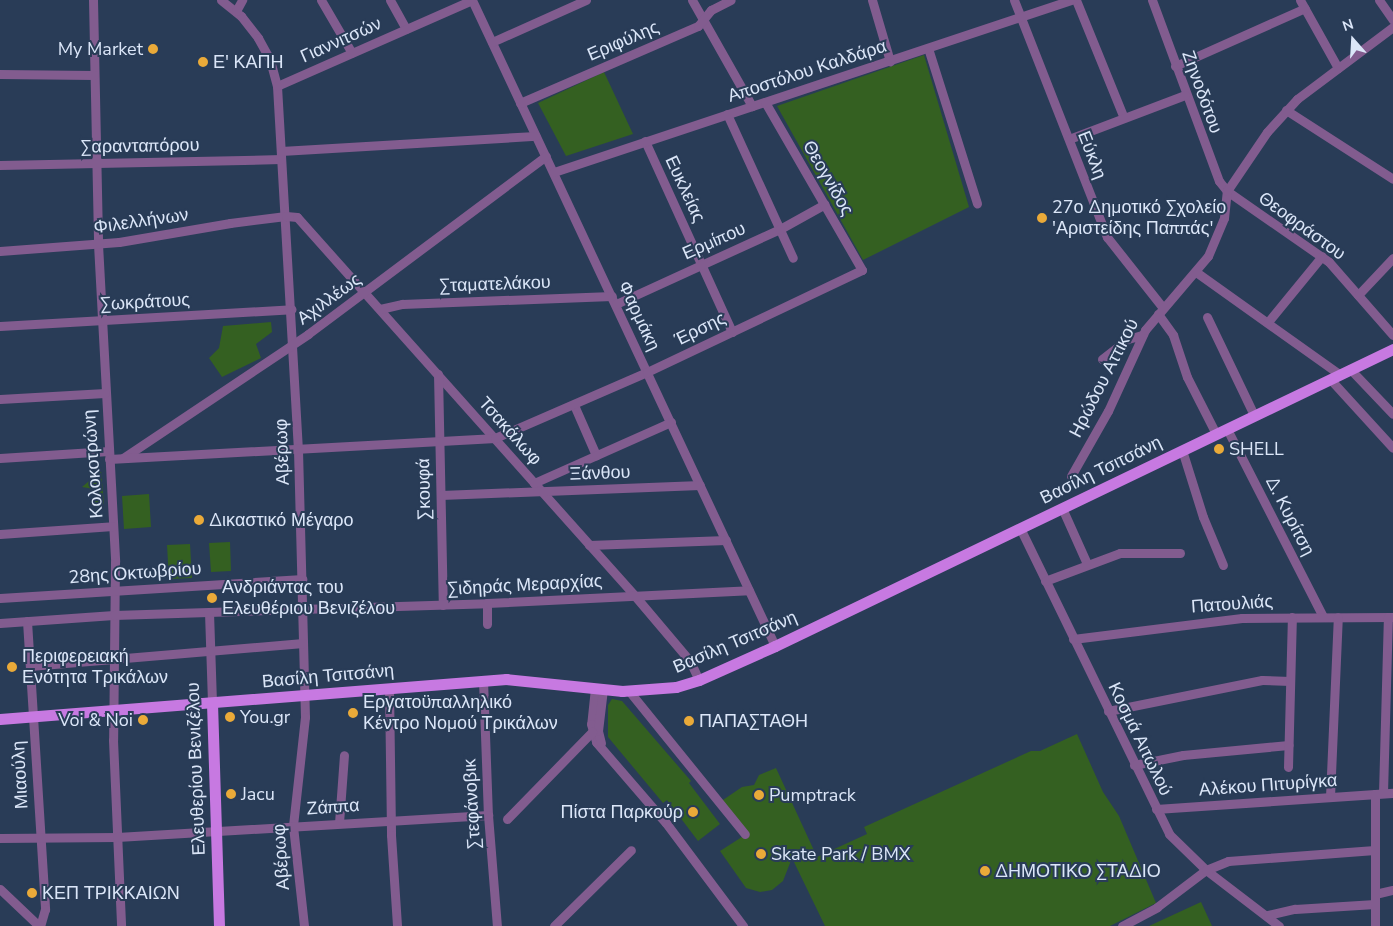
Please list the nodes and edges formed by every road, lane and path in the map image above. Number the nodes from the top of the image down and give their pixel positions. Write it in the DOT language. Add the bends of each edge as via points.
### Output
graph roads {
  1 [pos="93,0"];
  2 [pos="221,0"];
  3 [pos="242,0"];
  4 [pos="321,0"];
  5 [pos="390,0"];
  6 [pos="472,0"];
  7 [pos="586,0"];
  8 [pos="692,0"];
  9 [pos="731,0"];
  10 [pos="872,0"];
  11 [pos="1014,0"];
  12 [pos="1071,0"];
  13 [pos="1076,0"];
  14 [pos="1152,0"];
  15 [pos="1379,0"];
  16 [pos="1302,4"];
  17 [pos="236,11"];
  18 [pos="1022,17"];
  19 [pos="704,19"];
  20 [pos="1393,20"];
  21 [pos="1393,27"];
  22 [pos="406,29"];
  23 [pos="492,42"];
  24 [pos="928,48"];
  25 [pos="352,53"];
  26 [pos="890,61"];
  27 [pos="1175,66"];
  28 [pos="1338,68"];
  29 [pos="0,74"];
  30 [pos="94,75"];
  31 [pos="277,86"];
  32 [pos="1185,95"];
  33 [pos="520,102"];
  34 [pos="765,102"];
  35 [pos="752,106"];
  36 [pos="1286,110"];
  37 [pos="727,114"];
  38 [pos="1124,118"];
  39 [pos="536,136"];
  40 [pos="1069,138"];
  41 [pos="645,141"];
  42 [pos="281,155"];
  43 [pos="546,156"];
  44 [pos="97,163"];
  45 [pos="0,164"];
  46 [pos="554,172"];
  47 [pos="1393,179"];
  48 [pos="1227,191"];
  49 [pos="977,203"];
  50 [pos="825,204"];
  51 [pos="286,216"];
  52 [pos="780,229"];
  53 [pos="98,244"];
  54 [pos="0,251"];
  55 [pos="1322,256"];
  56 [pos="794,258"];
  57 [pos="1392,260"];
  58 [pos="702,265"];
  59 [pos="862,270"];
  60 [pos="1196,272"];
  61 [pos="365,293"];
  62 [pos="1358,295"];
  63 [pos="614,300"];
  64 [pos="292,309"];
  65 [pos="380,309"];
  66 [pos="1160,311"];
  67 [pos="1207,317"];
  68 [pos="102,321"];
  69 [pos="1268,322"];
  70 [pos="0,326"];
  71 [pos="732,332"];
  72 [pos="1142,335"];
  73 [pos="1393,335"];
  74 [pos="294,344"];
  75 [pos="1393,349"];
  76 [pos="1102,359"];
  77 [pos="1350,369"];
  78 [pos="648,372"];
  79 [pos="438,374"];
  80 [pos="1334,376"];
  81 [pos="105,393"];
  82 [pos="0,399"];
  83 [pos="574,405"];
  84 [pos="1393,414"];
  85 [pos="1254,415"];
  86 [pos="671,422"];
  87 [pos="1227,429"];
  88 [pos="1216,434"];
  89 [pos="495,438"];
  90 [pos="440,442"];
  91 [pos="1393,448"];
  92 [pos="298,450"];
  93 [pos="1182,450"];
  94 [pos="109,455"];
  95 [pos="596,455"];
  96 [pos="0,458"];
  97 [pos="123,458"];
  98 [pos="1071,476"];
  99 [pos="534,482"];
  100 [pos="700,485"];
  101 [pos="542,491"];
  102 [pos="441,495"];
  103 [pos="1062,508"];
  104 [pos="113,526"];
  105 [pos="1020,528"];
  106 [pos="0,534"];
  107 [pos="726,540"];
  108 [pos="589,545"];
  109 [pos="1180,554"];
  110 [pos="1087,564"];
  111 [pos="1223,565"];
  112 [pos="302,579"];
  113 [pos="1046,581"];
  114 [pos="749,590"];
  115 [pos="115,591"];
  116 [pos="634,596"];
  117 [pos="0,598"];
  118 [pos="487,603"];
  119 [pos="443,605"];
  120 [pos="302,608"];
  121 [pos="209,612"];
  122 [pos="114,615"];
  123 [pos="1390,616"];
  124 [pos="1292,617"];
  125 [pos="1323,617"];
  126 [pos="1338,617"];
  127 [pos="27,621"];
  128 [pos="0,623"];
  129 [pos="487,624"];
  130 [pos="1073,638"];
  131 [pos="304,643"];
  132 [pos="775,646"];
  133 [pos="210,649"];
  134 [pos="114,658"];
  135 [pos="30,666"];
  136 [pos="483,680"];
  137 [pos="699,680"];
  138 [pos="1290,681"];
  139 [pos="389,688"];
  140 [pos="599,688"];
  141 [pos="629,691"];
  142 [pos="305,695"];
  143 [pos="1389,696"];
  144 [pos="212,703"];
  145 [pos="114,710"];
  146 [pos="1108,712"];
  147 [pos="33,717"];
  148 [pos="0,719"];
  149 [pos="592,732"];
  150 [pos="598,741"];
  151 [pos="1289,745"];
  152 [pos="574,750"];
  153 [pos="344,755"];
  154 [pos="1134,765"];
  155 [pos="1288,767"];
  156 [pos="1393,793"];
  157 [pos="1379,794"];
  158 [pos="1330,797"];
  159 [pos="1156,809"];
  160 [pos="488,815"];
  161 [pos="507,819"];
  162 [pos="390,820"];
  163 [pos="339,823"];
  164 [pos="293,826"];
  165 [pos="216,831"];
  166 [pos="745,834"];
  167 [pos="39,836"];
  168 [pos="117,837"];
  169 [pos="0,838"];
  170 [pos="631,850"];
  171 [pos="1375,850"];
  172 [pos="1206,870"];
  173 [pos="0,889"];
  174 [pos="1393,890"];
  175 [pos="1375,894"];
  176 [pos="1375,904"];
  177 [pos="1268,916"];
  178 [pos="36,925"];
  179 [pos="121,926"];
  180 [pos="219,926"];
  181 [pos="304,926"];
  182 [pos="397,926"];
  183 [pos="497,926"];
  184 [pos="554,926"];
  185 [pos="743,926"];
  186 [pos="1122,926"];
  187 [pos="1279,926"];
  188 [pos="1375,926"];
  1 -- 30 [label="street, Κολοκοτρώνη"];
  2 -- 17 [label="street, Αβέρωφ"];
  3 -- 17 [label="street"];
  4 -- 25 [label="street"];
  5 -- 22 [label="street"];
  6 -- 22 [label="street, Γιαννιτσών"];
  6 -- 23 [label="street, Φαρμάκη"];
  7 -- 23 [label="street"];
  8 -- 19 [label="street"];
  9 -- 19 [label="street, Εριφύλης" via="711,10"];
  10 -- 26 [label="street"];
  11 -- 18 [label="street, Εύκλη"];
  12 -- 18 [label="street, Αποστόλου Καλδάρα"];
  13 -- 38 [label="street"];
  14 -- 27 [label="street, Ζηνοδότου"];
  15 -- 20 [label="street"];
  16 -- 27 [label="street"];
  16 -- 28 [label="street"];
  17 -- 31 [label="street, Αβέρωφ" via="265,50"];
  18 -- 24 [label="street, Αποστόλου Καλδάρα"];
  18 -- 40 [label="street, Εύκλη"];
  19 -- 33 [label="street, Εριφύλης" via="698,26"];
  19 -- 35 [label="street"];
  21 -- 28 [label="street, Ηρώδου Αττικού"];
  22 -- 25 [label="street, Γιαννιτσών"];
  23 -- 33 [label="street, Φαρμάκη"];
  24 -- 26 [label="street, Αποστόλου Καλδάρα"];
  24 -- 49 [label="street"];
  25 -- 31 [label="street, Γιαννιτσών"];
  26 -- 34 [label="street, Αποστόλου Καλδάρα"];
  27 -- 32 [label="street, Ζηνοδότου"];
  28 -- 36 [label="street, Ηρώδου Αττικού"];
  29 -- 30 [label="street"];
  30 -- 44 [label="street, Κολοκοτρώνη"];
  31 -- 42 [label="street, Αβέρωφ"];
  32 -- 38 [label="street"];
  32 -- 48 [label="street, Ζηνοδότου" via="1212,168"];
  33 -- 39 [label="street, Φαρμάκη"];
  34 -- 35 [label="street, Αποστόλου Καλδάρα"];
  34 -- 50 [label="street, Θεογνίδος"];
  35 -- 37 [label="street, Αποστόλου Καλδάρα"];
  36 -- 47 [label="street"];
  36 -- 48 [label="street, Ηρώδου Αττικού"];
  37 -- 41 [label="street, Αποστόλου Καλδάρα"];
  37 -- 52 [label="street"];
  38 -- 40 [label="street"];
  39 -- 42 [label="street, Σαρανταπόρου"];
  39 -- 43 [label="street, Φαρμάκη"];
  40 -- 66 [label="street, Εύκλη" via="1107,236"];
  41 -- 46 [label="street, Αποστόλου Καλδάρα"];
  41 -- 58 [label="street, Ευκλείας"];
  42 -- 44 [label="street, Σαρανταπόρου"];
  42 -- 51 [label="street, Αβέρωφ"];
  43 -- 46 [label="street, Φαρμάκη"];
  43 -- 61 [label="street, Αχιλλέως"];
  44 -- 45 [label="street, Σαρανταπόρου"];
  44 -- 53 [label="street, Κολοκοτρώνη"];
  46 -- 63 [label="street, Φαρμάκη"];
  48 -- 55 [label="street, Θεοφράστου"];
  48 -- 60 [label="street, Ηρώδου Αττικού" via="1226,209 1216,240"];
  50 -- 52 [label="street, Ερμίπου"];
  50 -- 59 [label="street, Θεογνίδος"];
  51 -- 53 [label="street, Φιλελλήνων"];
  51 -- 61 [label="street, Τσακάλωφ" via="300,220"];
  51 -- 64 [label="street, Αβέρωφ"];
  52 -- 56 [label="street"];
  52 -- 58 [label="street, Ερμίπου"];
  53 -- 54 [label="street, Φιλελλήνων"];
  53 -- 68 [label="street, Κολοκοτρώνη"];
  55 -- 62 [label="street, Θεοφράστου"];
  55 -- 69 [label="street"];
  57 -- 62 [label="street"];
  58 -- 63 [label="street, Ερμίπου"];
  58 -- 71 [label="street, Ευκλείας"];
  59 -- 71 [label="street, Έρσης"];
  60 -- 66 [label="street, Ηρώδου Αττικού"];
  60 -- 69 [label="street"];
  61 -- 65 [label="street, Τσακάλωφ"];
  61 -- 74 [label="street, Αχιλλέως"];
  62 -- 73 [label="street, Θεοφράστου"];
  63 -- 65 [label="street, Σταματελάκου" via="402,304"];
  63 -- 78 [label="street, Φαρμάκη"];
  64 -- 68 [label="street, Σωκράτους"];
  64 -- 74 [label="street, Αβέρωφ"];
  65 -- 79 [label="street, Τσακάλωφ"];
  66 -- 72 [label="street, Ηρώδου Αττικού"];
  66 -- 88 [label="street, Εύκλη" via="1187,377"];
  67 -- 85 [label="street"];
  68 -- 70 [label="street, Σωκράτους"];
  68 -- 81 [label="street, Κολοκοτρώνη"];
  69 -- 80 [label="street"];
  71 -- 78 [label="street, Έρσης"];
  72 -- 76 [label="street" via="1128,339"];
  72 -- 98 [label="street, Ηρώδου Αττικού" via="1108,411"];
  74 -- 92 [label="street, Αβέρωφ"];
  74 -- 97 [label="street, Αχιλλέως"];
  75 -- 77 [label="main road, Βασίλη Τσιτσάνη"];
  77 -- 80 [label="main road, Βασίλη Τσιτσάνη"];
  77 -- 84 [label="street"];
  78 -- 83 [label="street, Έρσης"];
  78 -- 86 [label="street, Φαρμάκη"];
  79 -- 89 [label="street, Τσακάλωφ"];
  79 -- 90 [label="street, Σκουφά"];
  80 -- 85 [label="main road, Βασίλη Τσιτσάνη"];
  80 -- 91 [label="street"];
  81 -- 82 [label="street"];
  81 -- 94 [label="street, Κολοκοτρώνη"];
  83 -- 89 [label="street, Έρσης"];
  83 -- 95 [label="street"];
  85 -- 87 [label="main road, Βασίλη Τσιτσάνη"];
  86 -- 95 [label="street"];
  86 -- 100 [label="street, Φαρμάκη"];
  87 -- 88 [label="main road, Βασίλη Τσιτσάνη"];
  87 -- 125 [label="street, Δ. Κυρίτση"];
  88 -- 93 [label="main road, Βασίλη Τσιτσάνη"];
  89 -- 90 [label="street, Έρσης"];
  89 -- 99 [label="street, Τσακάλωφ"];
  90 -- 92 [label="street, Έρσης"];
  90 -- 102 [label="street, Σκουφά"];
  92 -- 97 [label="street, Έρσης"];
  92 -- 112 [label="street, Αβέρωφ"];
  93 -- 103 [label="main road, Βασίλη Τσιτσάνη"];
  93 -- 111 [label="street" via="1203,517"];
  94 -- 96 [label="street, Έρσης"];
  94 -- 97 [label="street, Έρσης"];
  94 -- 104 [label="street, Κολοκοτρώνη"];
  95 -- 99 [label="street"];
  99 -- 101 [label="street, Τσακάλωφ"];
  100 -- 101 [label="street, Ξάνθου"];
  100 -- 107 [label="street, Φαρμάκη"];
  101 -- 102 [label="street, Ξάνθου"];
  101 -- 108 [label="street, Τσακάλωφ"];
  102 -- 119 [label="street, Σκουφά"];
  103 -- 105 [label="main road, Βασίλη Τσιτσάνη"];
  103 -- 110 [label="street"];
  104 -- 106 [label="street"];
  104 -- 115 [label="street, Κολοκοτρώνη"];
  105 -- 113 [label="street, Κοσμά Αιτωλού"];
  105 -- 132 [label="main road, Βασίλη Τσιτσάνη"];
  107 -- 108 [label="street"];
  107 -- 114 [label="street, Φαρμάκη"];
  108 -- 116 [label="street, Τσακάλωφ"];
  109 -- 110 [label="street" via="1135,551"];
  110 -- 113 [label="street"];
  112 -- 115 [label="street, 28ης Οκτωβρίου"];
  112 -- 120 [label="street, Αβέρωφ"];
  113 -- 130 [label="street, Κοσμά Αιτωλού"];
  114 -- 116 [label="street, Σιδηράς Μεραρχίας"];
  114 -- 132 [label="street, Φαρμάκη"];
  115 -- 117 [label="street, 28ης Οκτωβρίου"];
  115 -- 122 [label="street, Κολοκοτρώνη"];
  116 -- 118 [label="street, Σιδηράς Μεραρχίας"];
  116 -- 137 [label="street, Τσακάλωφ" via="690,661"];
  118 -- 119 [label="street, Σιδηράς Μεραρχίας"];
  118 -- 129 [label="street"];
  119 -- 120 [label="street, Σιδηράς Μεραρχίας"];
  120 -- 121 [label="street, Σιδηράς Μεραρχίας"];
  120 -- 131 [label="street, Αβέρωφ"];
  121 -- 122 [label="street, Σιδηράς Μεραρχίας"];
  121 -- 133 [label="street, Ελευθερίου Βενιζέλου"];
  122 -- 127 [label="street, Σιδηράς Μεραρχίας"];
  122 -- 134 [label="street, Κολοκοτρώνη"];
  123 -- 126 [label="street, Πατουλιάς"];
  123 -- 143 [label="street"];
  124 -- 125 [label="street, Πατουλιάς"];
  124 -- 130 [label="street, Πατουλιάς" via="1206,621"];
  124 -- 138 [label="street"];
  125 -- 126 [label="street, Πατουλιάς"];
  126 -- 158 [label="street"];
  127 -- 128 [label="street, Σιδηράς Μεραρχίας"];
  127 -- 135 [label="street, Μιαούλη"];
  130 -- 146 [label="street, Κοσμά Αιτωλού"];
  131 -- 133 [label="street"];
  131 -- 142 [label="street, Αβέρωφ"];
  132 -- 137 [label="main road, Βασίλη Τσιτσάνη"];
  133 -- 134 [label="street"];
  133 -- 144 [label="street, Ελευθερίου Βενιζέλου"];
  134 -- 135 [label="street"];
  134 -- 145 [label="street, Κολοκοτρώνη"];
  135 -- 147 [label="street, Μιαούλη"];
  136 -- 139 [label="main road, Βασίλη Τσιτσάνη"];
  136 -- 140 [label="main road, Βασίλη Τσιτσάνη" via="515,679"];
  136 -- 160 [label="street, Στεφάνοβικ"];
  137 -- 141 [label="main road, Βασίλη Τσιτσάνη" via="676,687"];
  138 -- 146 [label="street" via="1262,680"];
  138 -- 151 [label="street"];
  139 -- 142 [label="main road, Βασίλη Τσιτσάνη"];
  139 -- 162 [label="street"];
  140 -- 141 [label="main road, Βασίλη Τσιτσάνη"];
  140 -- 149 [label="street"];
  140 -- 150 [label="street"];
  141 -- 166 [label="street"];
  142 -- 144 [label="main road, Βασίλη Τσιτσάνη"];
  142 -- 164 [label="street, Αβέρωφ"];
  143 -- 157 [label="street"];
  144 -- 145 [label="main road, Βασίλη Τσιτσάνη"];
  144 -- 165 [label="main road, Ελευθερίου Βενιζέλου"];
  145 -- 147 [label="main road, Βασίλη Τσιτσάνη"];
  145 -- 168 [label="street, Κολοκοτρώνη"];
  146 -- 154 [label="street, Κοσμά Αιτωλού"];
  147 -- 148 [label="main road, Βασίλη Τσιτσάνη"];
  147 -- 167 [label="street, Μιαούλη"];
  149 -- 150 [label="street"];
  149 -- 152 [label="street"];
  150 -- 152 [label="street"];
  150 -- 185 [label="street" via="666,823"];
  151 -- 154 [label="street" via="1192,754"];
  151 -- 155 [label="street"];
  152 -- 161 [label="street"];
  153 -- 163 [label="street"];
  154 -- 159 [label="street, Κοσμά Αιτωλού"];
  156 -- 157 [label="street, Αλέκου Πιτυρίγκα"];
  157 -- 158 [label="street, Αλέκου Πιτυρίγκα"];
  157 -- 171 [label="street"];
  158 -- 159 [label="street, Αλέκου Πιτυρίγκα"];
  159 -- 172 [label="street, Κοσμά Αιτωλού" via="1172,839"];
  160 -- 162 [label="street, Ζάππα"];
  160 -- 183 [label="street, Στεφάνοβικ"];
  162 -- 163 [label="street, Ζάππα"];
  162 -- 182 [label="street"];
  163 -- 164 [label="street, Ζάππα"];
  164 -- 165 [label="street, Ζάππα"];
  164 -- 181 [label="street, Αβέρωφ"];
  165 -- 168 [label="street, Ζάππα"];
  165 -- 180 [label="main road, Ελευθερίου Βενιζέλου"];
  167 -- 168 [label="street, Ζάππα"];
  167 -- 169 [label="street, Ζάππα"];
  167 -- 178 [label="street, Μιαούλη" via="45,909"];
  168 -- 179 [label="street, Κολοκοτρώνη"];
  170 -- 184 [label="street"];
  171 -- 172 [label="street" via="1246,858"];
  171 -- 175 [label="street"];
  172 -- 177 [label="street, Κοσμά Αιτωλού"];
  172 -- 186 [label="street" via="1157,907"];
  173 -- 178 [label="street"];
  174 -- 175 [label="street"];
  175 -- 176 [label="street"];
  176 -- 177 [label="street" via="1295,909"];
  176 -- 188 [label="street"];
  177 -- 187 [label="street, Κοσμά Αιτωλού"];
}
